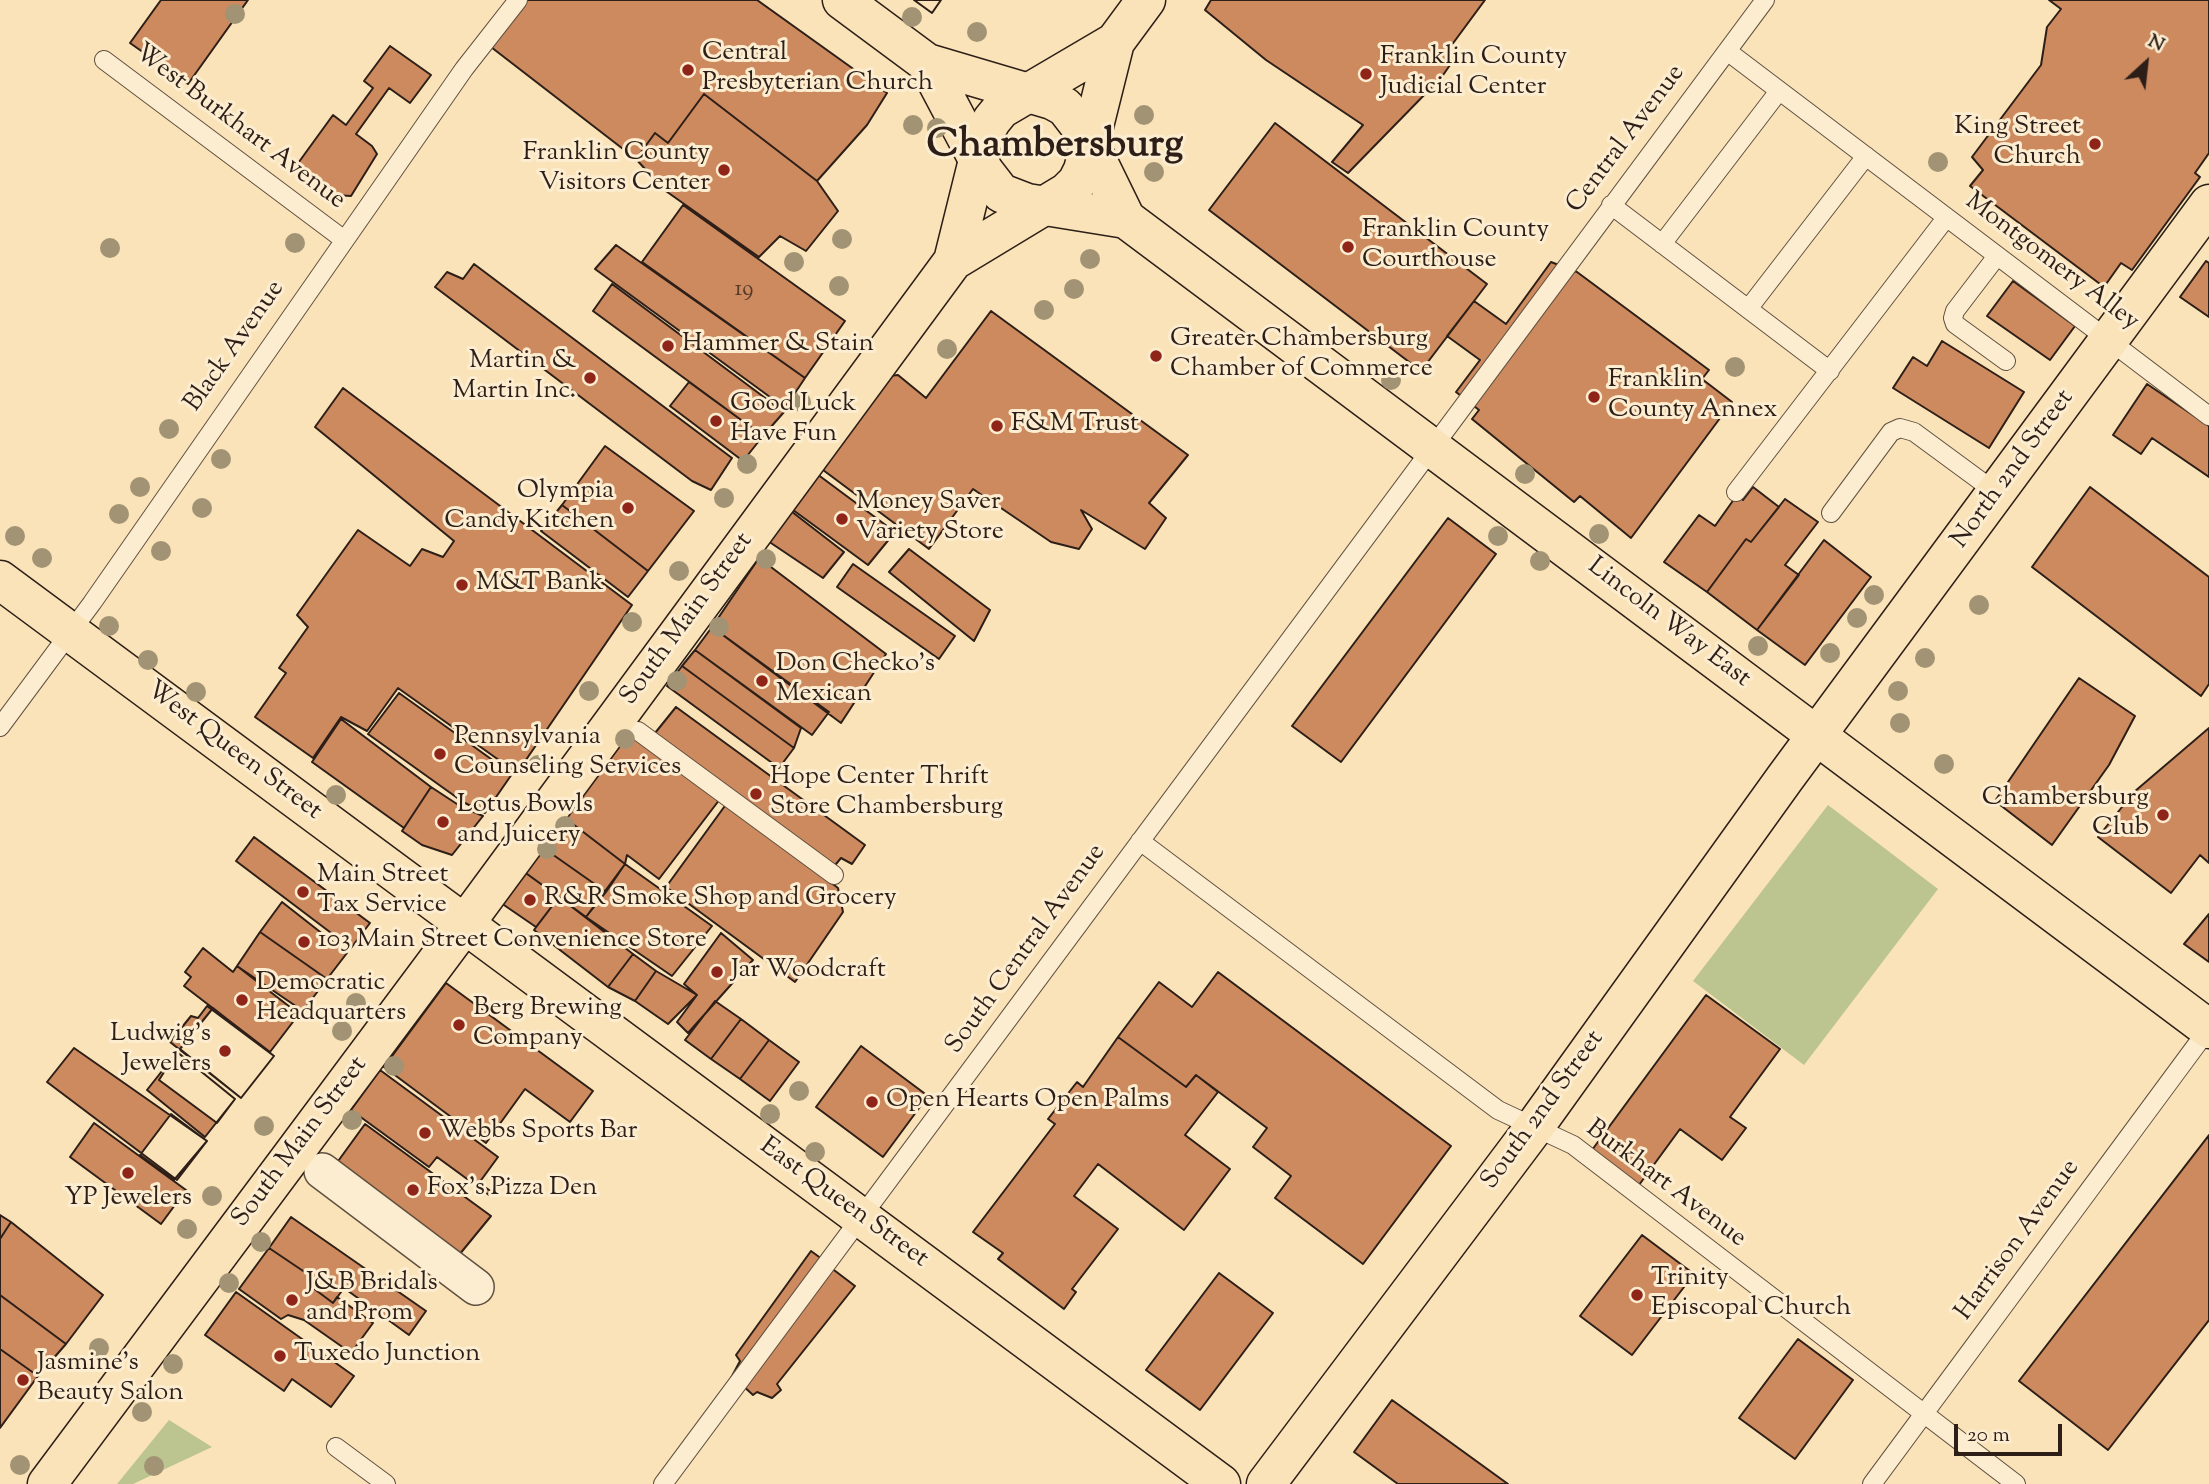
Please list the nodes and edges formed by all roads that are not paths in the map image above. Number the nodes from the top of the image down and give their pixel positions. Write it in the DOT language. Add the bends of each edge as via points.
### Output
graph roads {
  1 [pos="518,0"];
  2 [pos="842,0"];
  3 [pos="1146,0"];
  4 [pos="1765,0"];
  5 [pos="1115,42"];
  6 [pos="1727,51"];
  7 [pos="104,60"];
  8 [pos="927,63"];
  9 [pos="1779,91"];
  10 [pos="1026,95"];
  11 [pos="1089,145"];
  12 [pos="1866,156"];
  13 [pos="978,159"];
  14 [pos="2209,204"];
  15 [pos="1044,205"];
  16 [pos="1611,205"];
  17 [pos="1946,218"];
  18 [pos="1126,219"];
  19 [pos="343,239"];
  20 [pos="1662,244"];
  21 [pos="1997,256"];
  22 [pos="953,261"];
  23 [pos="1748,309"];
  24 [pos="2109,340"];
  25 [pos="2006,361"];
  26 [pos="1830,371"];
  27 [pos="2209,416"];
  28 [pos="1431,446"];
  29 [pos="1736,492"];
  30 [pos="1997,493"];
  31 [pos="1831,513"];
  32 [pos="0,580"];
  33 [pos="72,632"];
  34 [pos="0,727"];
  35 [pos="638,731"];
  36 [pos="1817,736"];
  37 [pos="1140,841"];
  38 [pos="834,875"];
  39 [pos="464,925"];
  40 [pos="2209,1029"];
  41 [pos="1533,1129"];
  42 [pos="322,1171"];
  43 [pos="863,1218"];
  44 [pos="475,1287"];
  45 [pos="1924,1414"];
  46 [pos="337,1447"];
  47 [pos="47,1484"];
  48 [pos="386,1484"];
  49 [pos="663,1484"];
  50 [pos="1221,1484"];
  51 [pos="1266,1484"];
  52 [pos="1872,1484"];
  53 [pos="2016,1484"];
  1 -- 19 [label="lane, Black Avenue"];
  2 -- 8 [label="main road"];
  3 -- 5 [label="main road"];
  4 -- 6 [label="lane, Central Avenue"];
  5 -- 10 [label="main road"];
  5 -- 11 [label="main road"];
  6 -- 9 [label="lane, Montgomery Alley"];
  6 -- 16 [label="lane, Central Avenue"];
  7 -- 19 [label="lane, West Burkhart Avenue"];
  8 -- 10 [label="main road"];
  8 -- 13 [label="main road"];
  9 -- 12 [label="lane, Montgomery Alley"];
  9 -- 20 [label="lane"];
  10 -- 11 [label="main road" via="1065,107"];
  10 -- 13 [label="main road" via="1001,109 992,120"];
  11 -- 15 [label="main road" via="1077,182"];
  11 -- 18 [label="main road, Lincoln Way East"];
  12 -- 17 [label="lane, Montgomery Alley"];
  12 -- 23 [label="lane"];
  13 -- 15 [label="main road" via="1001,193"];
  13 -- 22 [label="main road, South Main Street"];
  14 -- 24 [label="main road, North 2nd Street"];
  15 -- 18 [label="main road, Lincoln Way East"];
  15 -- 22 [label="main road, South Main Street"];
  16 -- 20 [label="lane"];
  16 -- 28 [label="lane, Central Avenue"];
  17 -- 21 [label="lane, Montgomery Alley"];
  17 -- 26 [label="lane"];
  18 -- 28 [label="main road, Lincoln Way East"];
  19 -- 33 [label="lane, Black Avenue"];
  20 -- 23 [label="lane"];
  21 -- 24 [label="lane, Montgomery Alley"];
  21 -- 25 [label="lane" via="1953,318"];
  22 -- 39 [label="main road, South Main Street"];
  23 -- 26 [label="lane"];
  24 -- 27 [label="lane, Montgomery Alley"];
  24 -- 30 [label="main road, North 2nd Street"];
  26 -- 29 [label="lane"];
  28 -- 36 [label="main road, Lincoln Way East"];
  28 -- 37 [label="lane, South Central Avenue"];
  30 -- 31 [label="lane" via="1914,432 1900,428 1891,432"];
  30 -- 36 [label="main road, North 2nd Street"];
  32 -- 33 [label="main road, West Queen Street"];
  33 -- 34 [label="lane, Black Avenue"];
  33 -- 39 [label="main road, West Queen Street"];
  35 -- 38 [label="lane"];
  36 -- 40 [label="main road, Lincoln Way East"];
  36 -- 41 [label="main road, South 2nd Street"];
  37 -- 41 [label="lane, Burkhart Avenue" via="1498,1110"];
  37 -- 43 [label="lane, South Central Avenue"];
  39 -- 43 [label="main road, East Queen Street"];
  39 -- 47 [label="main road, South Main Street"];
  40 -- 45 [label="lane, Harrison Avenue"];
  41 -- 45 [label="lane, Burkhart Avenue" via="1573,1145"];
  41 -- 51 [label="main road, South 2nd Street"];
  42 -- 44 [label="street"];
  43 -- 49 [label="lane, South Central Avenue"];
  43 -- 50 [label="main road, East Queen Street"];
  45 -- 52 [label="lane, Harrison Avenue"];
  45 -- 53 [label="lane, Burkhart Avenue"];
  46 -- 48 [label="lane"];
}
